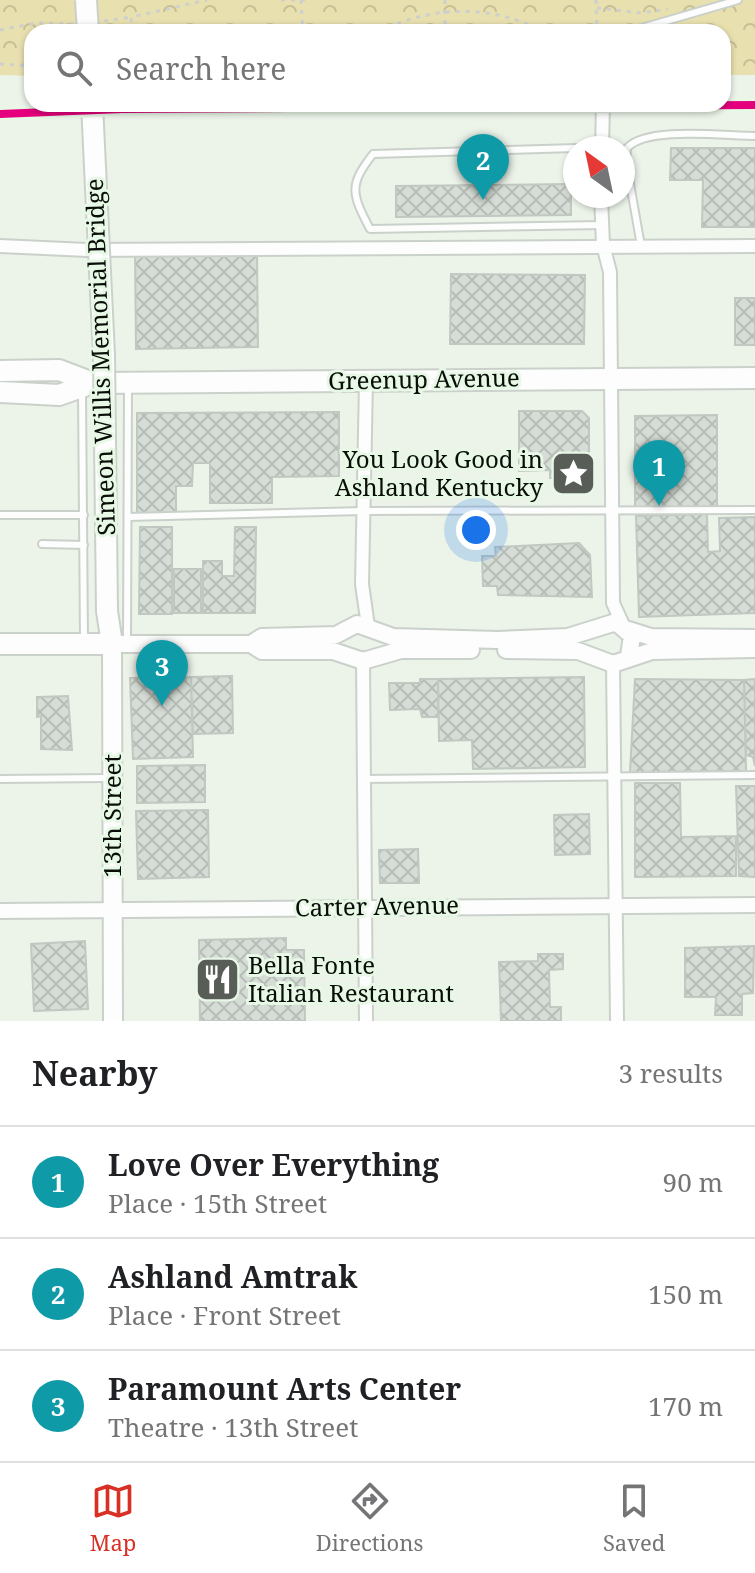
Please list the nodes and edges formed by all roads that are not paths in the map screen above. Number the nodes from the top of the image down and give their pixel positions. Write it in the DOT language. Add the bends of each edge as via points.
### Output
graph roads {
  1 [pos="86,0"];
  2 [pos="738,0"];
  3 [pos="89,24"];
  4 [pos="651,24"];
  5 [pos="92,112"];
  6 [pos="603,112"];
  7 [pos="602,136"];
  8 [pos="755,136"];
  9 [pos="563,148"];
  10 [pos="601,208"];
  11 [pos="602,225"];
  12 [pos="603,245"];
  13 [pos="0,246"];
  14 [pos="641,246"];
  15 [pos="755,246"];
  16 [pos="0,371"];
  17 [pos="611,378"];
  18 [pos="755,378"];
  19 [pos="366,381"];
  20 [pos="86,383"];
  21 [pos="128,383"];
  22 [pos="0,392"];
  23 [pos="755,510"];
  24 [pos="362,511"];
  25 [pos="612,511"];
  26 [pos="0,515"];
  27 [pos="84,515"];
  28 [pos="128,517"];
  29 [pos="42,544"];
  30 [pos="84,545"];
  31 [pos="613,603"];
  32 [pos="107,611"];
  33 [pos="599,627"];
  34 [pos="626,627"];
  35 [pos="360,628"];
  36 [pos="755,638"];
  37 [pos="0,644"];
  38 [pos="84,644"];
  39 [pos="119,644"];
  40 [pos="251,644"];
  41 [pos="755,649"];
  42 [pos="345,654"];
  43 [pos="596,656"];
  44 [pos="629,656"];
  45 [pos="368,658"];
  46 [pos="613,664"];
  47 [pos="755,775"];
  48 [pos="617,776"];
  49 [pos="113,778"];
  50 [pos="0,779"];
  51 [pos="365,779"];
  52 [pos="755,905"];
  53 [pos="617,906"];
  54 [pos="366,907"];
  55 [pos="0,911"];
  56 [pos="113,911"];
  57 [pos="113,1021"];
  58 [pos="366,1021"];
  59 [pos="617,1021"];
  1 -- 3 [label="highway, bridge"];
  2 -- 4 [label="lane"];
  5 -- 32 [label="highway, Simeon Willis Memorial Bridge, bridge" via="103,309"];
  6 -- 7 [label="street"];
  8 -- 14 [label="lane" via="635,139 626,161"];
  9 -- 11 [label="lane" via="373,154 356,175 354,197 370,229"];
  10 -- 11 [label="street"];
  11 -- 12 [label="street"];
  12 -- 13 [label="street" via="87,250"];
  12 -- 14 [label="street"];
  12 -- 17 [label="street" via="610,272"];
  14 -- 15 [label="street"];
  16 -- 20 [label="highway, Greenup Avenue" via="59,370"];
  17 -- 18 [label="highway, Greenup Avenue"];
  17 -- 19 [label="highway, Greenup Avenue"];
  17 -- 25 [label="street"];
  19 -- 21 [label="highway, Greenup Avenue"];
  19 -- 24 [label="street"];
  20 -- 21 [label="highway, Greenup Avenue"];
  20 -- 22 [label="highway, Greenup Avenue" via="59,395"];
  20 -- 27 [label="lane"];
  21 -- 28 [label="lane"];
  23 -- 25 [label="lane"];
  24 -- 25 [label="lane"];
  24 -- 28 [label="lane"];
  24 -- 35 [label="street"];
  25 -- 31 [label="street"];
  26 -- 27 [label="lane"];
  27 -- 30 [label="lane"];
  28 -- 39 [label="lane"];
  29 -- 30 [label="lane"];
  30 -- 38 [label="lane"];
  31 -- 33 [label="street"];
  31 -- 34 [label="street"];
  32 -- 39 [label="highway, 13th Street"];
  33 -- 34 [label="main road"];
  33 -- 35 [label="main road" via="568,637 497,640 393,637"];
  33 -- 43 [label="main road" via="591,643"];
  34 -- 36 [label="main road" via="651,637"];
  34 -- 44 [label="main road" via="633,643"];
  35 -- 40 [label="main road" via="322,636 262,637"];
  35 -- 42 [label="main road" via="341,642"];
  35 -- 45 [label="main road" via="378,643"];
  37 -- 38 [label="highway"];
  38 -- 39 [label="highway"];
  39 -- 40 [label="main road"];
  39 -- 49 [label="main road, 13th Street"];
  40 -- 42 [label="main road" via="262,651"];
  41 -- 44 [label="main road"];
  42 -- 45 [label="main road"];
  43 -- 45 [label="main road" via="578,651 401,650"];
  43 -- 46 [label="main road"];
  44 -- 46 [label="main road"];
  45 -- 51 [label="street"];
  46 -- 48 [label="street"];
  47 -- 48 [label="lane"];
  48 -- 51 [label="lane"];
  48 -- 53 [label="street"];
  49 -- 50 [label="lane"];
  49 -- 56 [label="main road, 13th Street"];
  51 -- 54 [label="street"];
  52 -- 53 [label="street, Carter Avenue"];
  53 -- 54 [label="street, Carter Avenue"];
  53 -- 59 [label="street"];
  54 -- 56 [label="street, Carter Avenue"];
  54 -- 58 [label="street"];
  55 -- 56 [label="street, Carter Avenue"];
  56 -- 57 [label="main road, 13th Street"];
}
